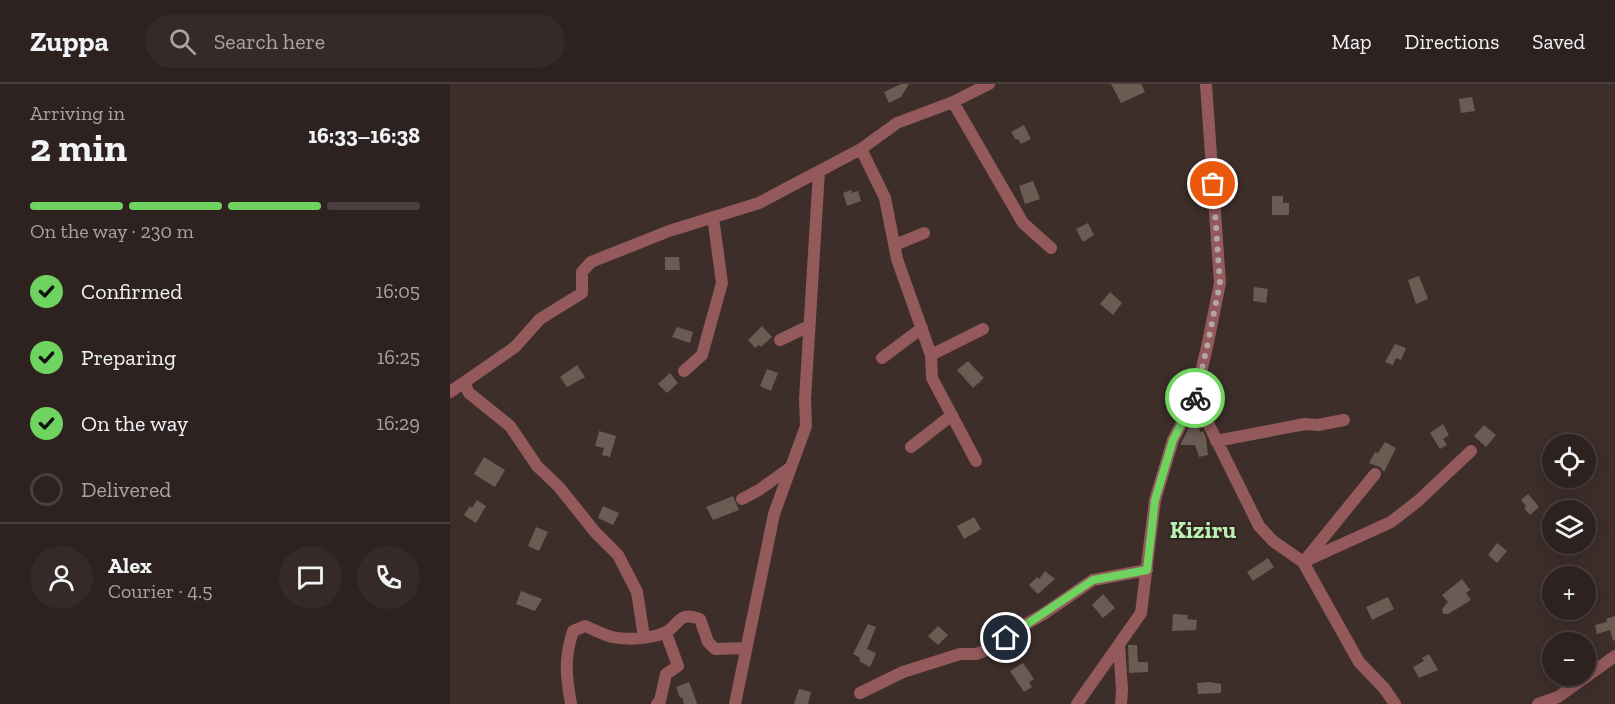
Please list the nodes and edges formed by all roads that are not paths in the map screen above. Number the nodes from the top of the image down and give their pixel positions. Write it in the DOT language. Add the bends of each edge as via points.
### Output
graph roads {
  1 [pos="989,84"];
  2 [pos="1206,84"];
  3 [pos="953,102"];
  4 [pos="861,149"];
  5 [pos="819,171"];
  6 [pos="713,217"];
  7 [pos="924,233"];
  8 [pos="895,245"];
  9 [pos="1051,248"];
  10 [pos="809,326"];
  11 [pos="922,328"];
  12 [pos="983,329"];
  13 [pos="780,340"];
  14 [pos="931,355"];
  15 [pos="882,358"];
  16 [pos="684,370"];
  17 [pos="464,383"];
  18 [pos="450,392"];
  19 [pos="1195,398"];
  20 [pos="952,415"];
  21 [pos="1344,420"];
  22 [pos="1216,441"];
  23 [pos="912,447"];
  24 [pos="1471,451"];
  25 [pos="975,461"];
  26 [pos="791,467"];
  27 [pos="1375,474"];
  28 [pos="741,499"];
  29 [pos="1303,562"];
  30 [pos="1147,570"];
  31 [pos="666,633"];
  32 [pos="644,637"];
  33 [pos="1119,645"];
  34 [pos="746,648"];
  35 [pos="1615,656"];
  36 [pos="860,693"];
  37 [pos="571,704"];
  38 [pos="657,704"];
  39 [pos="735,704"];
  40 [pos="1077,704"];
  41 [pos="1121,704"];
  42 [pos="1395,704"];
  43 [pos="1538,704"];
  1 -- 3 [label="street"];
  2 -- 19 [label="street" via="1220,283"];
  3 -- 4 [label="street" via="897,123"];
  3 -- 9 [label="street" via="1023,223"];
  4 -- 5 [label="street"];
  4 -- 8 [label="street" via="885,198"];
  5 -- 6 [label="street" via="759,203"];
  5 -- 10 [label="street"];
  6 -- 16 [label="street" via="722,283 702,355"];
  6 -- 17 [label="street" via="591,262 582,272 582,294 540,319 515,347"];
  7 -- 8 [label="street"];
  8 -- 11 [label="street"];
  10 -- 13 [label="street"];
  10 -- 26 [label="street" via="806,426"];
  11 -- 14 [label="street"];
  11 -- 15 [label="street"];
  12 -- 14 [label="street"];
  14 -- 20 [label="street" via="932,378"];
  17 -- 18 [label="street"];
  17 -- 32 [label="street" via="469,393 510,426 537,466 618,555 637,592"];
  19 -- 22 [label="street"];
  19 -- 30 [label="street" via="1173,440 1155,500"];
  20 -- 23 [label="street"];
  20 -- 25 [label="street"];
  21 -- 22 [label="street"];
  22 -- 29 [label="street" via="1259,526"];
  24 -- 29 [label="street" via="1391,522"];
  26 -- 28 [label="street"];
  26 -- 34 [label="street" via="774,514"];
  27 -- 29 [label="street"];
  29 -- 42 [label="street" via="1359,662"];
  30 -- 33 [label="street" via="1141,613"];
  30 -- 36 [label="street" via="1093,580 995,646 903,672"];
  31 -- 32 [label="street"];
  31 -- 34 [label="street" via="678,619 690,615 699,619 715,649"];
  31 -- 38 [label="street" via="678,666 666,674"];
  32 -- 37 [label="street" via="611,637 585,626 573,631 565,671"];
  33 -- 40 [label="street"];
  33 -- 41 [label="street"];
  34 -- 39 [label="street"];
  35 -- 43 [label="street" via="1558,697"];
}
